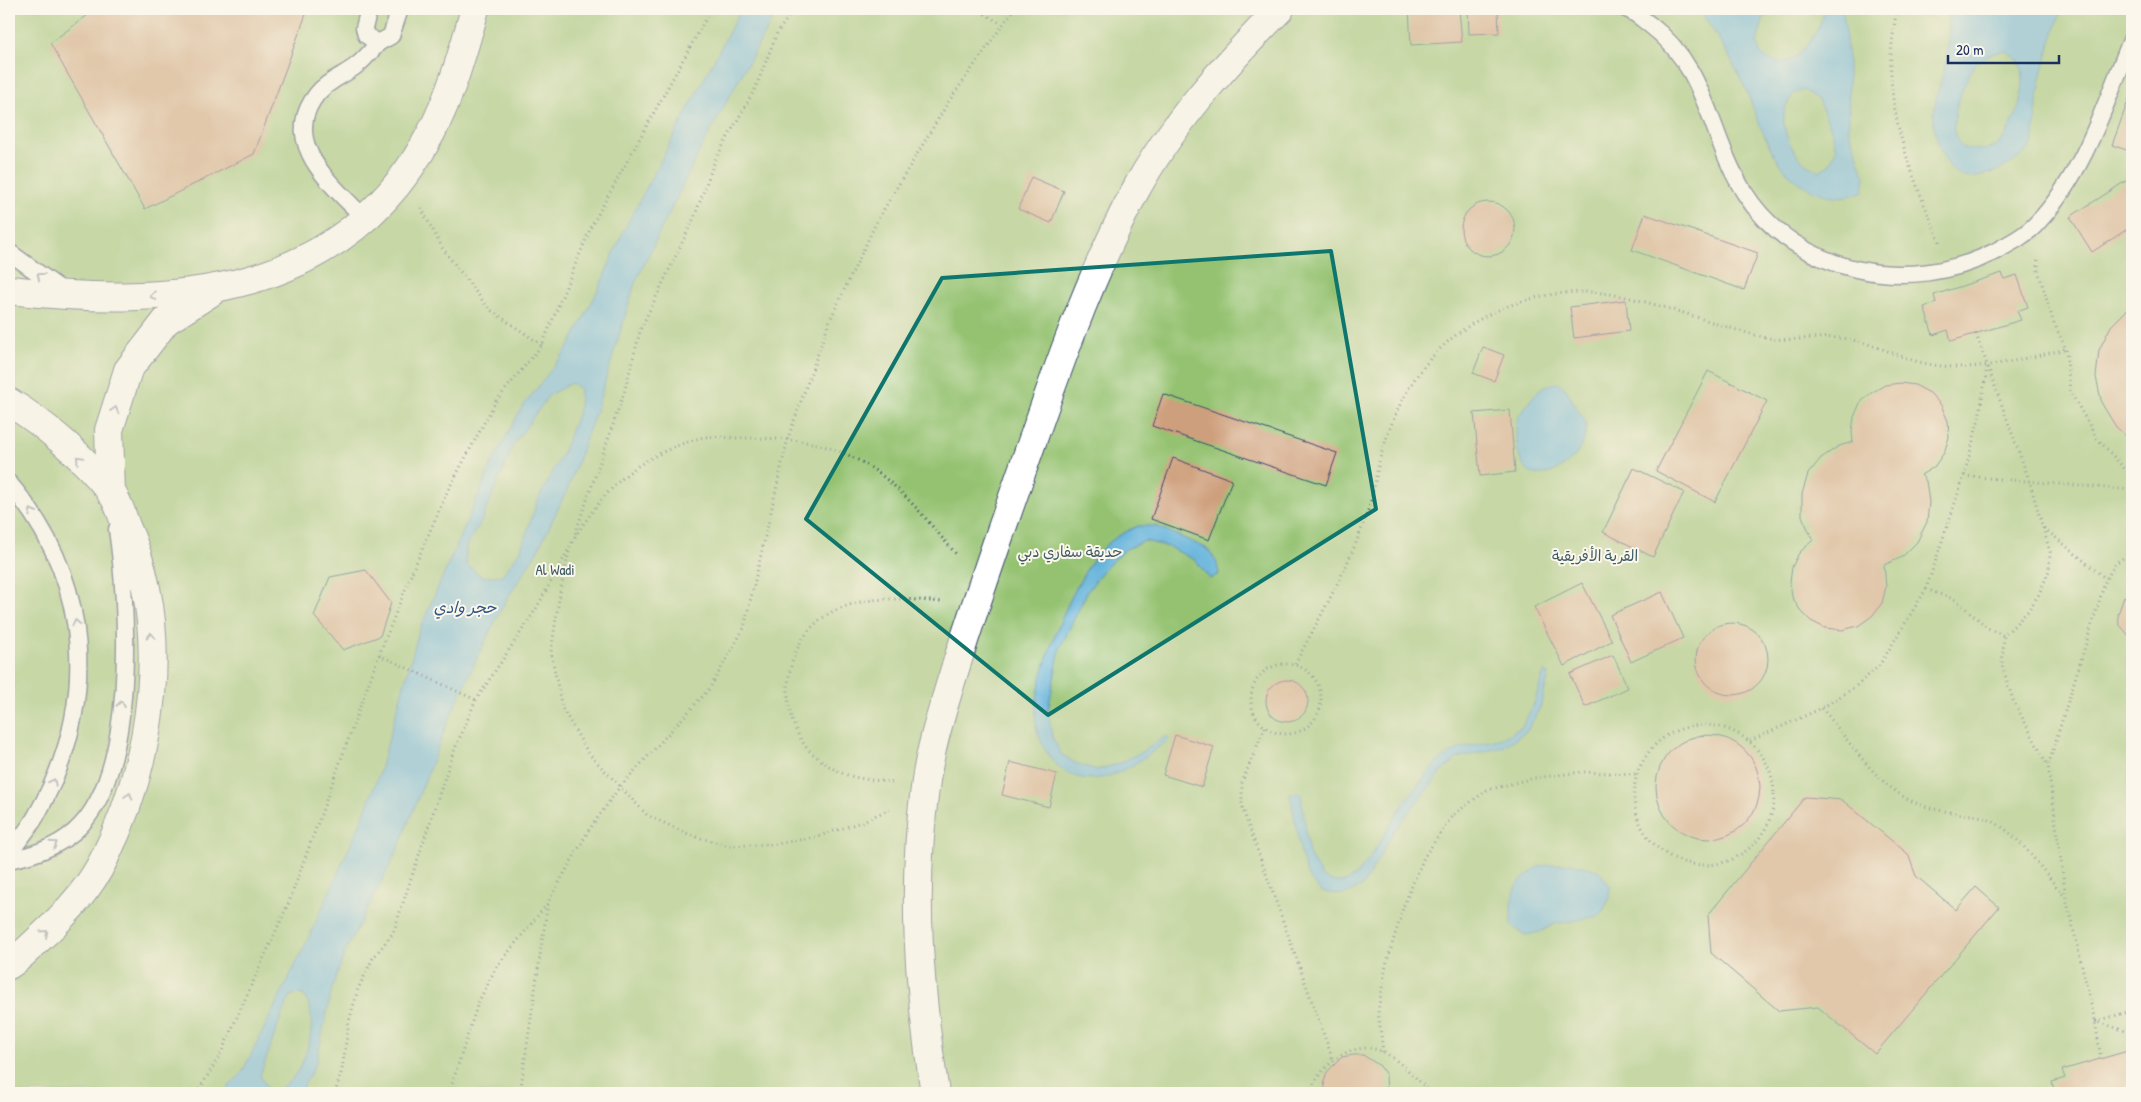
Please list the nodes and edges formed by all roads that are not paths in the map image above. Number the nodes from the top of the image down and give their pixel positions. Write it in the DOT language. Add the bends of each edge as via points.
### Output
graph roads {
  1 [pos="369,9"];
  2 [pos="400,9"];
  3 [pos="474,9"];
  4 [pos="1280,9"];
  5 [pos="1626,9"];
  6 [pos="2132,38"];
  7 [pos="378,43"];
  8 [pos="366,219"];
  9 [pos="9,252"];
  10 [pos="219,287"];
  11 [pos="9,290"];
  12 [pos="74,297"];
  13 [pos="9,402"];
  14 [pos="9,483"];
  15 [pos="111,493"];
  16 [pos="9,853"];
  17 [pos="9,860"];
  18 [pos="9,965"];
  19 [pos="935,1093"];
  1 -- 7 [label="lane" via="364,28 366,35"];
  2 -- 7 [label="lane" via="391,36"];
  3 -- 8 [label="street" via="451,86 431,133 404,177"];
  4 -- 19 [label="street" via="1229,61 1178,124 1135,192 1069,339 979,594 941,717 925,785 917,862 917,939 923,1017"];
  5 -- 6 [label="lane" via="1662,34 1686,62 1704,96 1744,193 1769,223 1800,247 1836,264 1874,274 1912,275 1951,268 1996,251 2037,224 2061,195 2080,162"];
  7 -- 8 [label="lane" via="358,65 317,93 308,109 304,128 306,146 314,164"];
  8 -- 10 [label="street" via="312,257 251,280"];
  12 -- 9 [label="lane, one-way"];
  10 -- 12 [label="street, one-way" via="147,297"];
  15 -- 10 [label="street, one-way" via="108,430 128,370 166,322"];
  11 -- 12 [label="street"];
  15 -- 13 [label="street, one-way" via="69,448"];
  16 -- 14 [label="lane, one-way" via="36,817 60,767 79,670 77,627 68,585 30,507"];
  17 -- 15 [label="lane, one-way" via="41,853 74,832 99,800 112,763 123,696 126,628 122,560"];
  18 -- 15 [label="street, one-way" via="64,916 103,860 130,797 146,731 152,669 150,608 136,548"];
}
